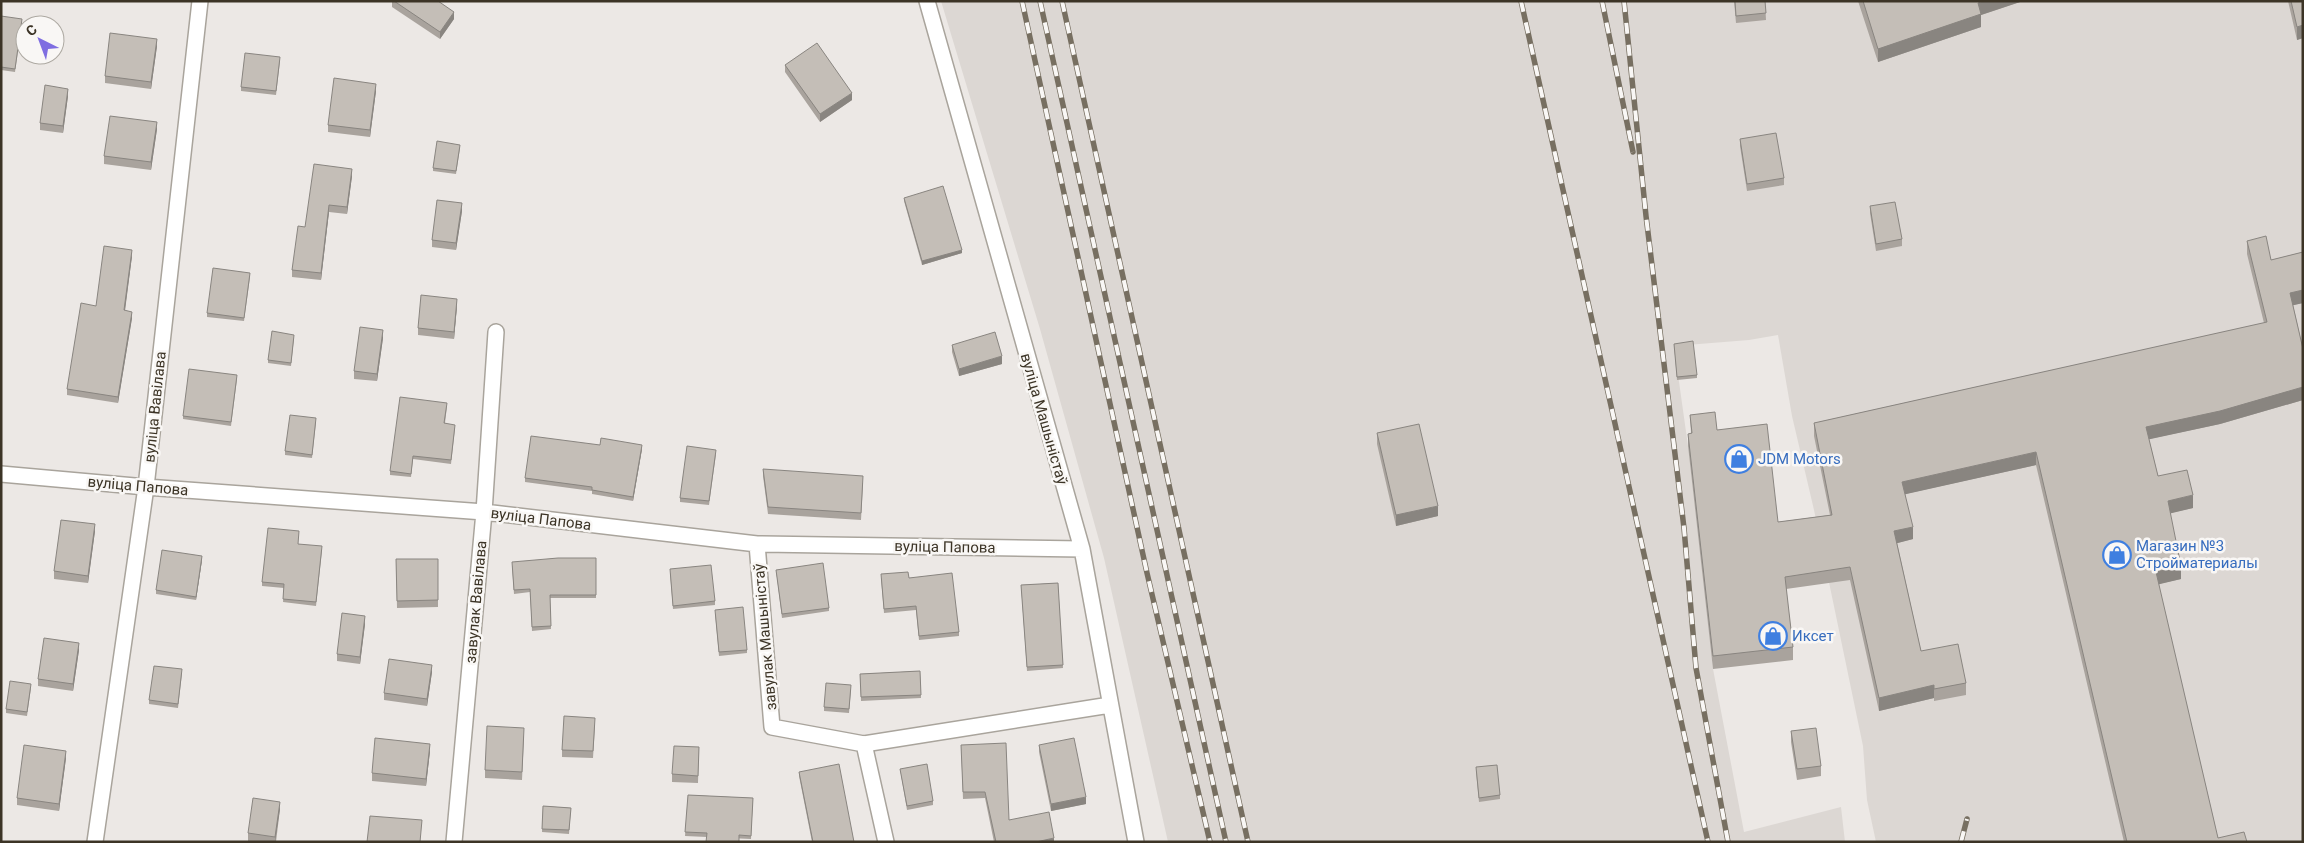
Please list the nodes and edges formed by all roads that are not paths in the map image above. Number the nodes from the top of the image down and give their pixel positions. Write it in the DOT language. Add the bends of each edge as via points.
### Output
graph roads {
  1 [pos="200,1"];
  2 [pos="927,1"];
  3 [pos="496,332"];
  4 [pos="1,474"];
  5 [pos="146,487"];
  6 [pos="484,512"];
  7 [pos="757,544"];
  8 [pos="1082,549"];
  9 [pos="1110,705"];
  10 [pos="864,744"];
  11 [pos="95,842"];
  12 [pos="454,842"];
  13 [pos="886,842"];
  14 [pos="1136,842"];
  1 -- 5 [label="street, вуліца Вавілава"];
  2 -- 8 [label="street, вуліца Машыністаў"];
  3 -- 6 [label="street, завулак Вавілава"];
  4 -- 5 [label="street, вуліца Папова"];
  5 -- 6 [label="street, вуліца Папова"];
  5 -- 11 [label="street, вуліца Вавілава"];
  6 -- 7 [label="street, вуліца Папова"];
  6 -- 12 [label="street, завулак Вавілава"];
  7 -- 8 [label="street, вуліца Папова"];
  7 -- 10 [label="street, завулак Машыністаў" via="772,727"];
  8 -- 9 [label="street, вуліца Машыністаў"];
  9 -- 10 [label="street, завулак Машыністаў"];
  9 -- 14 [label="street, вуліца Машыністаў"];
  10 -- 13 [label="street"];
}
